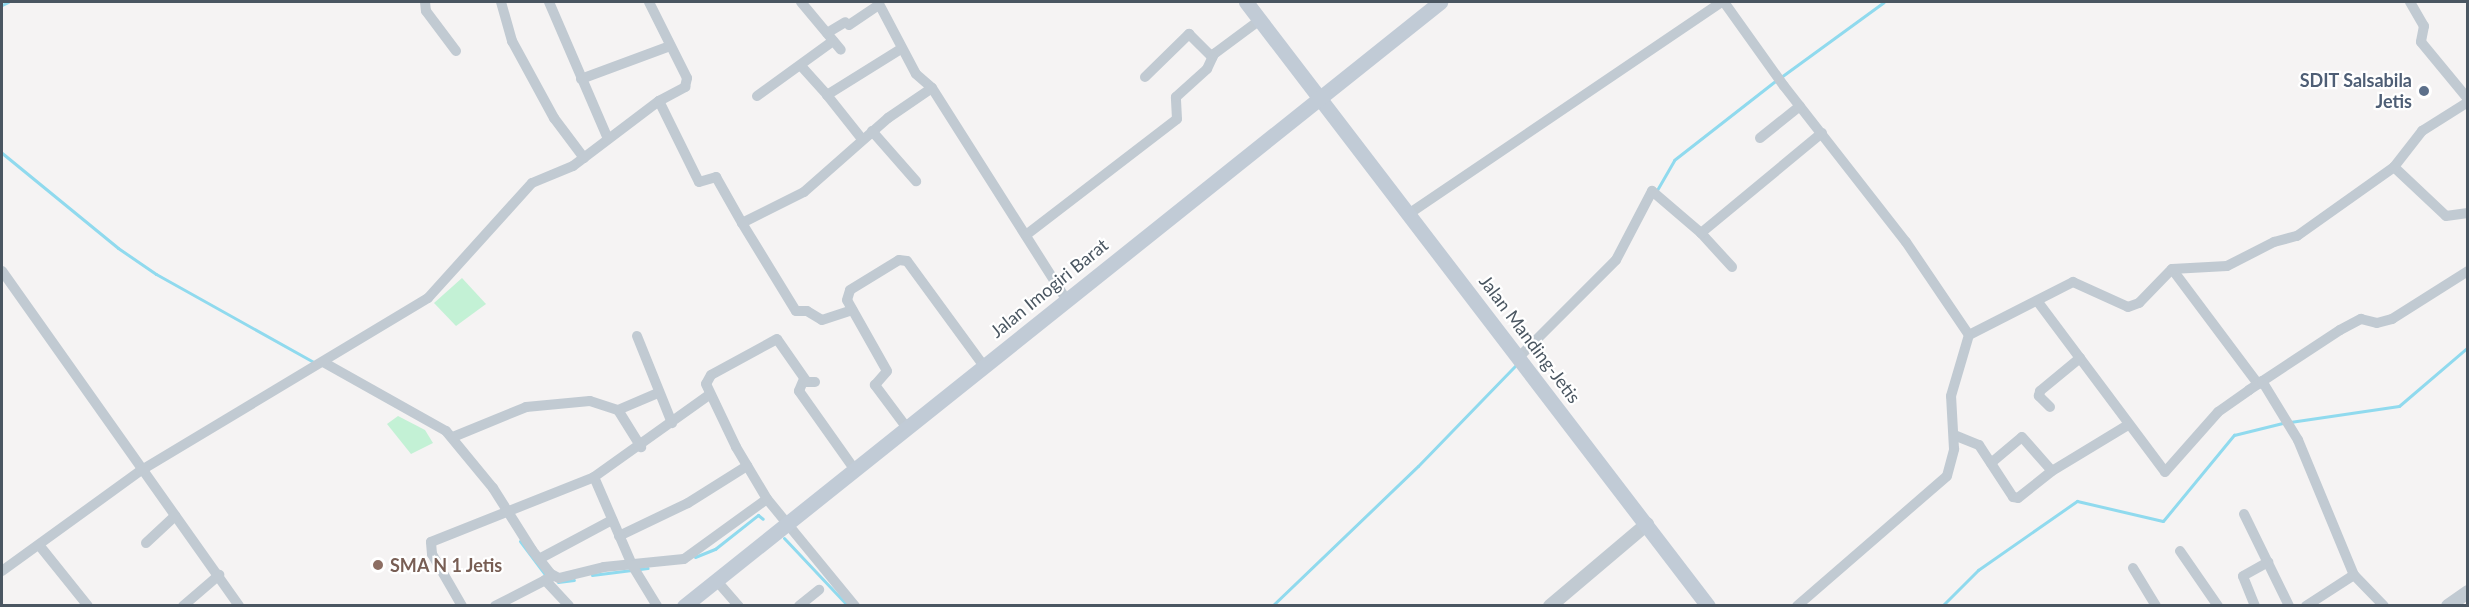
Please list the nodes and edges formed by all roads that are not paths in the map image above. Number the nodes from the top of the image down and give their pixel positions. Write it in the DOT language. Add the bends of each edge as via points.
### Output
graph roads {
  1 [pos="424,2"];
  2 [pos="501,2"];
  3 [pos="549,2"];
  4 [pos="649,2"];
  5 [pos="801,2"];
  6 [pos="1246,2"];
  7 [pos="1440,2"];
  8 [pos="1723,2"];
  9 [pos="2410,2"];
  10 [pos="879,3"];
  11 [pos="1260,20"];
  12 [pos="830,37"];
  13 [pos="670,46"];
  14 [pos="901,49"];
  15 [pos="841,50"];
  16 [pos="456,51"];
  17 [pos="1212,57"];
  18 [pos="802,67"];
  19 [pos="1145,77"];
  20 [pos="581,79"];
  21 [pos="932,88"];
  22 [pos="827,95"];
  23 [pos="757,96"];
  24 [pos="1319,98"];
  25 [pos="2468,100"];
  26 [pos="659,101"];
  27 [pos="1800,106"];
  28 [pos="872,131"];
  29 [pos="1822,133"];
  30 [pos="1760,138"];
  31 [pos="608,139"];
  32 [pos="862,139"];
  33 [pos="584,158"];
  34 [pos="2394,167"];
  35 [pos="916,181"];
  36 [pos="1410,213"];
  37 [pos="2468,213"];
  38 [pos="742,223"];
  39 [pos="1701,233"];
  40 [pos="1026,235"];
  41 [pos="1732,267"];
  42 [pos="2172,269"];
  43 [pos="2,271"];
  44 [pos="2468,271"];
  45 [pos="1066,299"];
  46 [pos="2038,302"];
  47 [pos="852,310"];
  48 [pos="1969,335"];
  49 [pos="637,336"];
  50 [pos="2080,358"];
  51 [pos="1520,359"];
  52 [pos="319,364"];
  53 [pos="983,365"];
  54 [pos="2260,383"];
  55 [pos="658,393"];
  56 [pos="709,395"];
  57 [pos="2050,407"];
  58 [pos="618,410"];
  59 [pos="672,423"];
  60 [pos="2128,425"];
  61 [pos="907,428"];
  62 [pos="1959,436"];
  63 [pos="453,437"];
  64 [pos="641,447"];
  65 [pos="1991,463"];
  66 [pos="747,466"];
  67 [pos="855,470"];
  68 [pos="140,471"];
  69 [pos="2052,471"];
  70 [pos="594,477"];
  71 [pos="767,499"];
  72 [pos="508,511"];
  73 [pos="2244,514"];
  74 [pos="175,516"];
  75 [pos="612,520"];
  76 [pos="1647,524"];
  77 [pos="786,526"];
  78 [pos="619,536"];
  79 [pos="146,543"];
  80 [pos="39,545"];
  81 [pos="2180,551"];
  82 [pos="539,559"];
  83 [pos="2268,562"];
  84 [pos="2133,568"];
  85 [pos="634,569"];
  86 [pos="2,571"];
  87 [pos="219,575"];
  88 [pos="2354,575"];
  89 [pos="549,578"];
  90 [pos="716,580"];
  91 [pos="819,590"];
  92 [pos="2468,592"];
  93 [pos="88,606"];
  94 [pos="183,606"];
  95 [pos="239,606"];
  96 [pos="462,606"];
  97 [pos="495,606"];
  98 [pos="568,606"];
  99 [pos="657,606"];
  100 [pos="684,606"];
  101 [pos="739,606"];
  102 [pos="799,606"];
  103 [pos="855,606"];
  104 [pos="1550,606"];
  105 [pos="1708,606"];
  106 [pos="1797,606"];
  107 [pos="2156,606"];
  108 [pos="2218,606"];
  109 [pos="2255,606"];
  110 [pos="2289,606"];
  111 [pos="2306,606"];
  112 [pos="2384,606"];
  113 [pos="2448,606"];
  1 -- 16 [label="street" via="426,11"];
  2 -- 33 [label="street" via="512,41 554,118"];
  3 -- 20 [label="street"];
  4 -- 13 [label="street"];
  5 -- 12 [label="street"];
  6 -- 11 [label="main road, Jalan Manding-Jetis"];
  7 -- 24 [label="main road, Jalan Imogiri Barat"];
  8 -- 27 [label="street"];
  8 -- 36 [label="street"];
  9 -- 25 [label="street" via="2424,26 2421,42"];
  10 -- 12 [label="street"];
  10 -- 14 [label="street"];
  11 -- 17 [label="street"];
  11 -- 24 [label="main road, Jalan Manding-Jetis"];
  12 -- 15 [label="street"];
  12 -- 18 [label="street"];
  13 -- 20 [label="street"];
  13 -- 26 [label="street" via="687,82"];
  14 -- 21 [label="street" via="916,75"];
  14 -- 22 [label="street"];
  17 -- 19 [label="street" via="1189,34"];
  17 -- 40 [label="street" via="1207,69 1173,100 1178,118"];
  18 -- 22 [label="street"];
  18 -- 23 [label="street"];
  20 -- 31 [label="street"];
  21 -- 28 [label="street"];
  21 -- 40 [label="street"];
  22 -- 32 [label="street"];
  24 -- 36 [label="main road, Jalan Manding-Jetis"];
  24 -- 45 [label="main road, Jalan Imogiri Barat"];
  25 -- 34 [label="street" via="2422,131"];
  26 -- 31 [label="street"];
  26 -- 38 [label="street" via="699,182 716,177"];
  27 -- 29 [label="street"];
  27 -- 30 [label="street"];
  28 -- 32 [label="street"];
  28 -- 35 [label="street"];
  29 -- 39 [label="street"];
  29 -- 48 [label="street" via="1906,242"];
  31 -- 33 [label="street"];
  32 -- 38 [label="street" via="804,192"];
  33 -- 52 [label="street" via="532,183 514,199 460,266 428,298"];
  34 -- 37 [label="street" via="2446,216"];
  34 -- 42 [label="street" via="2297,236 2274,242 2227,266"];
  36 -- 51 [label="main road, Jalan Manding-Jetis"];
  38 -- 47 [label="street" via="796,311 807,311 822,320"];
  39 -- 41 [label="street"];
  39 -- 51 [label="street" via="1652,191 1616,260"];
  40 -- 45 [label="street"];
  42 -- 46 [label="street" via="2139,303 2128,307 2073,282"];
  42 -- 54 [label="street"];
  43 -- 68 [label="street"];
  44 -- 54 [label="street" via="2392,319 2377,323 2361,319 2340,330"];
  45 -- 53 [label="main road, Jalan Imogiri Barat"];
  46 -- 48 [label="street"];
  46 -- 50 [label="street"];
  47 -- 53 [label="street" via="847,292 904,260"];
  47 -- 61 [label="street" via="888,371 875,385"];
  48 -- 62 [label="street" via="1951,396"];
  49 -- 55 [label="street"];
  50 -- 57 [label="street" via="2040,390 2039,396"];
  50 -- 60 [label="street"];
  51 -- 76 [label="main road, Jalan Manding-Jetis"];
  52 -- 63 [label="street"];
  52 -- 68 [label="street"];
  53 -- 61 [label="main road, Jalan Imogiri Barat"];
  54 -- 60 [label="street" via="2218,412 2165,472"];
  54 -- 88 [label="street" via="2291,428"];
  55 -- 58 [label="street"];
  55 -- 59 [label="street"];
  56 -- 59 [label="street"];
  56 -- 66 [label="street"];
  56 -- 67 [label="street" via="706,384 711,375 777,339 809,380 799,390"];
  58 -- 63 [label="street" via="590,401 526,407"];
  58 -- 64 [label="street"];
  59 -- 64 [label="street"];
  60 -- 69 [label="street"];
  61 -- 67 [label="main road, Jalan Imogiri Barat"];
  62 -- 65 [label="street" via="1979,445"];
  62 -- 106 [label="street" via="1944,479"];
  63 -- 72 [label="street"];
  64 -- 70 [label="street"];
  65 -- 69 [label="street" via="2022,437"];
  65 -- 69 [label="street" via="2016,498"];
  66 -- 71 [label="street"];
  66 -- 78 [label="street" via="688,503"];
  67 -- 77 [label="main road, Jalan Imogiri Barat"];
  68 -- 74 [label="street"];
  68 -- 80 [label="street"];
  70 -- 72 [label="street"];
  70 -- 75 [label="street"];
  71 -- 77 [label="street"];
  71 -- 85 [label="street" via="692,555"];
  72 -- 82 [label="street"];
  72 -- 96 [label="street" via="431,542 432,554"];
  73 -- 83 [label="street"];
  74 -- 79 [label="street"];
  74 -- 87 [label="street"];
  75 -- 78 [label="street"];
  75 -- 82 [label="street"];
  76 -- 104 [label="street"];
  76 -- 105 [label="main road, Jalan Manding-Jetis"];
  77 -- 90 [label="main road, Jalan Imogiri Barat"];
  77 -- 103 [label="street"];
  78 -- 85 [label="street"];
  80 -- 86 [label="street"];
  80 -- 93 [label="street"];
  81 -- 108 [label="street"];
  82 -- 89 [label="street"];
  83 -- 109 [label="street" via="2243,576"];
  83 -- 110 [label="street"];
  84 -- 107 [label="street"];
  85 -- 89 [label="street" via="604,567 566,578"];
  85 -- 99 [label="street"];
  87 -- 94 [label="street"];
  87 -- 95 [label="street"];
  88 -- 111 [label="street"];
  88 -- 112 [label="street"];
  89 -- 97 [label="street"];
  89 -- 98 [label="street"];
  90 -- 100 [label="main road, Jalan Imogiri Barat"];
  90 -- 101 [label="street"];
  91 -- 102 [label="street"];
  92 -- 113 [label="street"];
}
